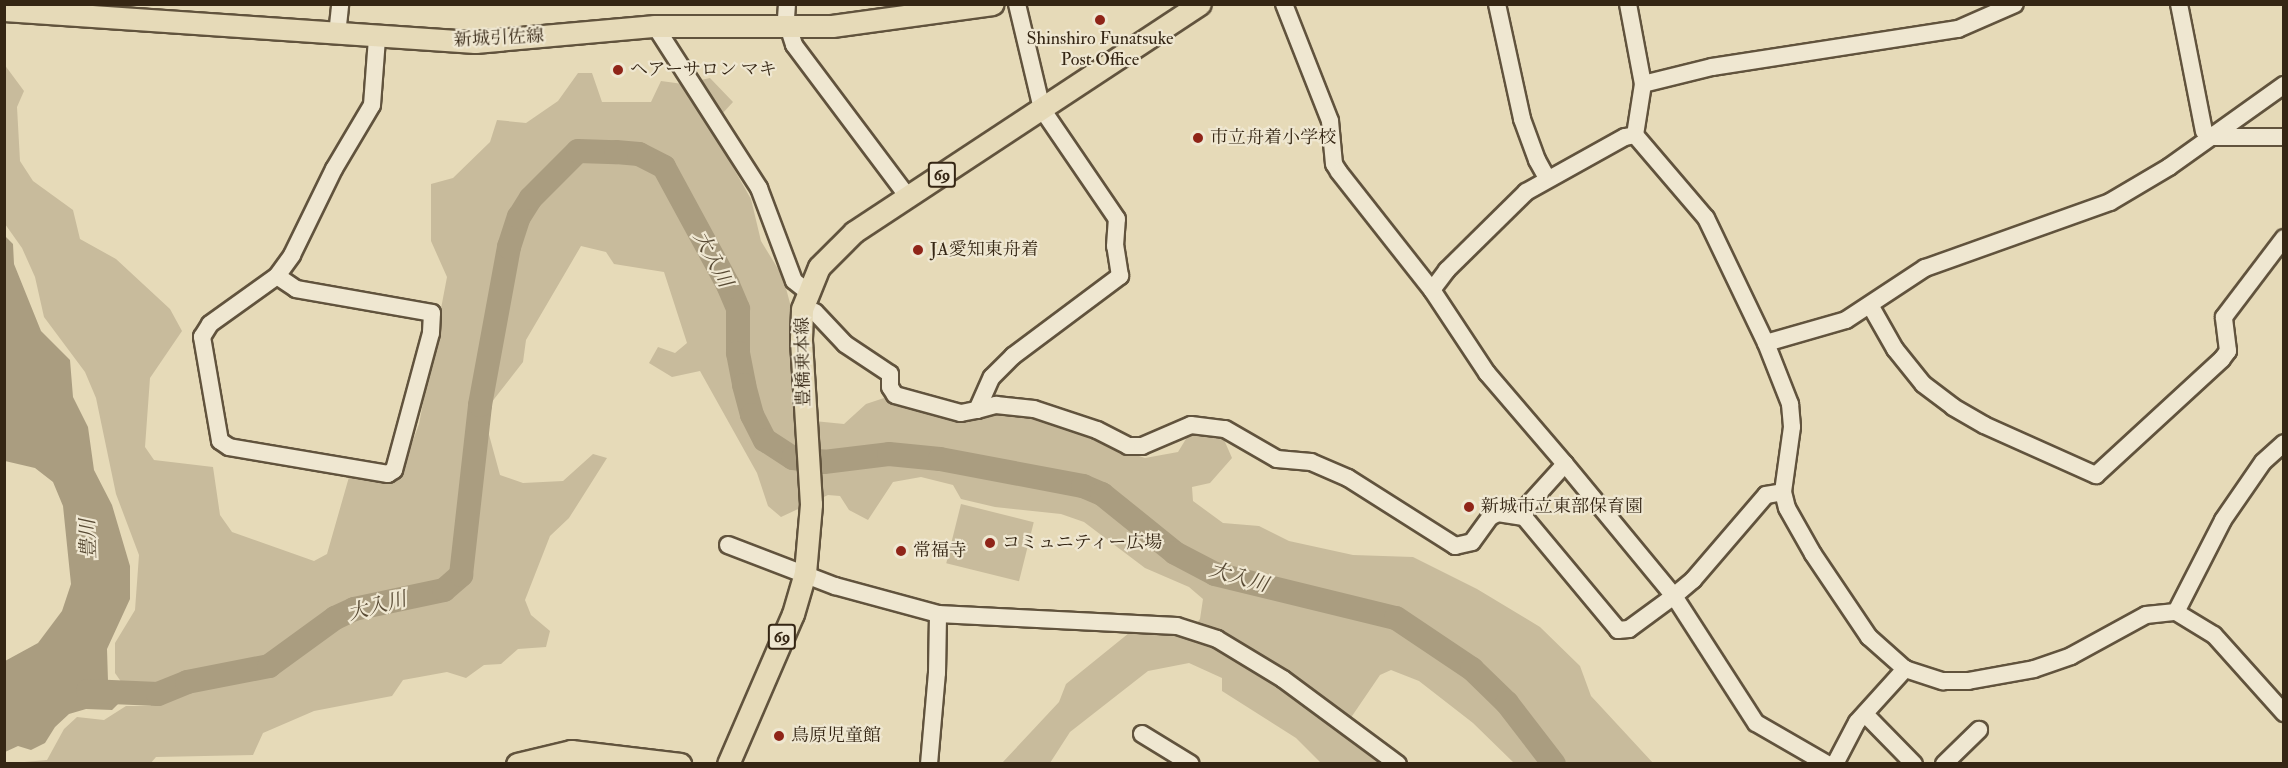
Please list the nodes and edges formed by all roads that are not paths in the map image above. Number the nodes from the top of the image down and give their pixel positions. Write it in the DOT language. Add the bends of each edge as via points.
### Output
graph roads {
  1 [pos="340,4"];
  2 [pos="787,4"];
  3 [pos="992,4"];
  4 [pos="1017,4"];
  5 [pos="1200,4"];
  6 [pos="1284,4"];
  7 [pos="1497,4"];
  8 [pos="1628,4"];
  9 [pos="2015,4"];
  10 [pos="2179,4"];
  11 [pos="4,9"];
  12 [pos="655,26"];
  13 [pos="787,26"];
  14 [pos="337,35"];
  15 [pos="377,38"];
  16 [pos="1643,84"];
  17 [pos="2283,85"];
  18 [pos="1042,109"];
  19 [pos="1635,135"];
  20 [pos="2211,137"];
  21 [pos="2283,138"];
  22 [pos="1547,178"];
  23 [pos="908,197"];
  24 [pos="2283,238"];
  25 [pos="277,276"];
  26 [pos="1432,290"];
  27 [pos="805,300"];
  28 [pos="1870,305"];
  29 [pos="1766,343"];
  30 [pos="977,410"];
  31 [pos="2283,443"];
  32 [pos="1565,465"];
  33 [pos="1784,492"];
  34 [pos="1524,517"];
  35 [pos="728,545"];
  36 [pos="805,573"];
  37 [pos="1674,596"];
  38 [pos="2176,612"];
  39 [pos="938,614"];
  40 [pos="1905,669"];
  41 [pos="2283,713"];
  42 [pos="1865,714"];
  43 [pos="1978,730"];
  44 [pos="1142,734"];
  45 [pos="517,764"];
  46 [pos="680,764"];
  47 [pos="728,764"];
  48 [pos="929,764"];
  49 [pos="1191,764"];
  50 [pos="1398,764"];
  51 [pos="1827,764"];
  52 [pos="1835,764"];
  53 [pos="1914,764"];
  54 [pos="1944,764"];
  1 -- 14 [label="street"];
  2 -- 13 [label="street"];
  3 -- 13 [label="main road, 新城引佐線" via="832,26"];
  4 -- 18 [label="street"];
  5 -- 18 [label="main road, 豊橋乗本線 / 69"];
  6 -- 26 [label="street" via="1330,121 1334,164"];
  7 -- 22 [label="street" via="1522,119"];
  8 -- 16 [label="street"];
  9 -- 16 [label="street" via="1958,29 1712,67"];
  10 -- 20 [label="street" via="2204,131"];
  11 -- 14 [label="main road, 新城引佐線"];
  12 -- 13 [label="main road, 新城引佐線"];
  12 -- 15 [label="main road, 新城引佐線" via="475,42"];
  12 -- 27 [label="street" via="759,188"];
  13 -- 23 [label="street" via="794,45"];
  14 -- 15 [label="main road, 新城引佐線"];
  15 -- 25 [label="street" via="369,111"];
  16 -- 19 [label="street"];
  17 -- 20 [label="street"];
  18 -- 23 [label="main road, 豊橋乗本線 / 69"];
  18 -- 30 [label="street" via="1117,219 1115,246 1120,276 1013,356 992,377"];
  19 -- 22 [label="street"];
  19 -- 29 [label="street" via="1706,218"];
  20 -- 21 [label="street"];
  20 -- 28 [label="street" via="2110,202 1925,268"];
  22 -- 26 [label="street" via="1498,217"];
  23 -- 27 [label="main road, 豊橋乗本線 / 69" via="838,244 819,267"];
  24 -- 28 [label="street" via="2224,317 2228,351 2222,359 2096,475 1953,407 1923,384"];
  25 -- 25 [label="street" via="210,324 202,337 220,441 229,447 388,474 394,470 431,333 432,313 296,289"];
  26 -- 32 [label="street" via="1475,356"];
  27 -- 30 [label="street" via="845,344 890,374 890,387 895,395 961,413"];
  27 -- 36 [label="main road, 豊橋乗本線 / 69" via="805,419 811,504"];
  28 -- 29 [label="street" via="1846,320"];
  29 -- 33 [label="street" via="1790,404 1792,427"];
  30 -- 34 [label="street" via="996,405 1034,409 1097,430 1128,446 1142,446 1191,425 1225,429 1277,459 1311,462 1348,478 1455,546 1472,542 1490,517 1498,513"];
  31 -- 38 [label="street" via="2263,462 2223,520"];
  32 -- 34 [label="street" via="1528,505"];
  32 -- 37 [label="street"];
  33 -- 37 [label="street" via="1766,495 1693,580"];
  33 -- 40 [label="street" via="1794,523 1808,547 1869,637"];
  34 -- 37 [label="street" via="1618,630 1629,629"];
  35 -- 36 [label="street"];
  36 -- 39 [label="street" via="835,586"];
  36 -- 47 [label="main road, 豊橋乗本線 / 69" via="793,614"];
  37 -- 51 [label="street" via="1756,723"];
  38 -- 40 [label="street" via="2146,615 2071,656 2034,669 1968,681 1943,681"];
  38 -- 41 [label="street" via="2214,635"];
  39 -- 48 [label="street"];
  39 -- 50 [label="street" via="1177,626 1217,639 1283,679"];
  40 -- 42 [label="street"];
  42 -- 52 [label="street"];
  42 -- 53 [label="street"];
  43 -- 54 [label="street"];
  44 -- 49 [label="street"];
  45 -- 46 [label="main road" via="571,751"];
}
